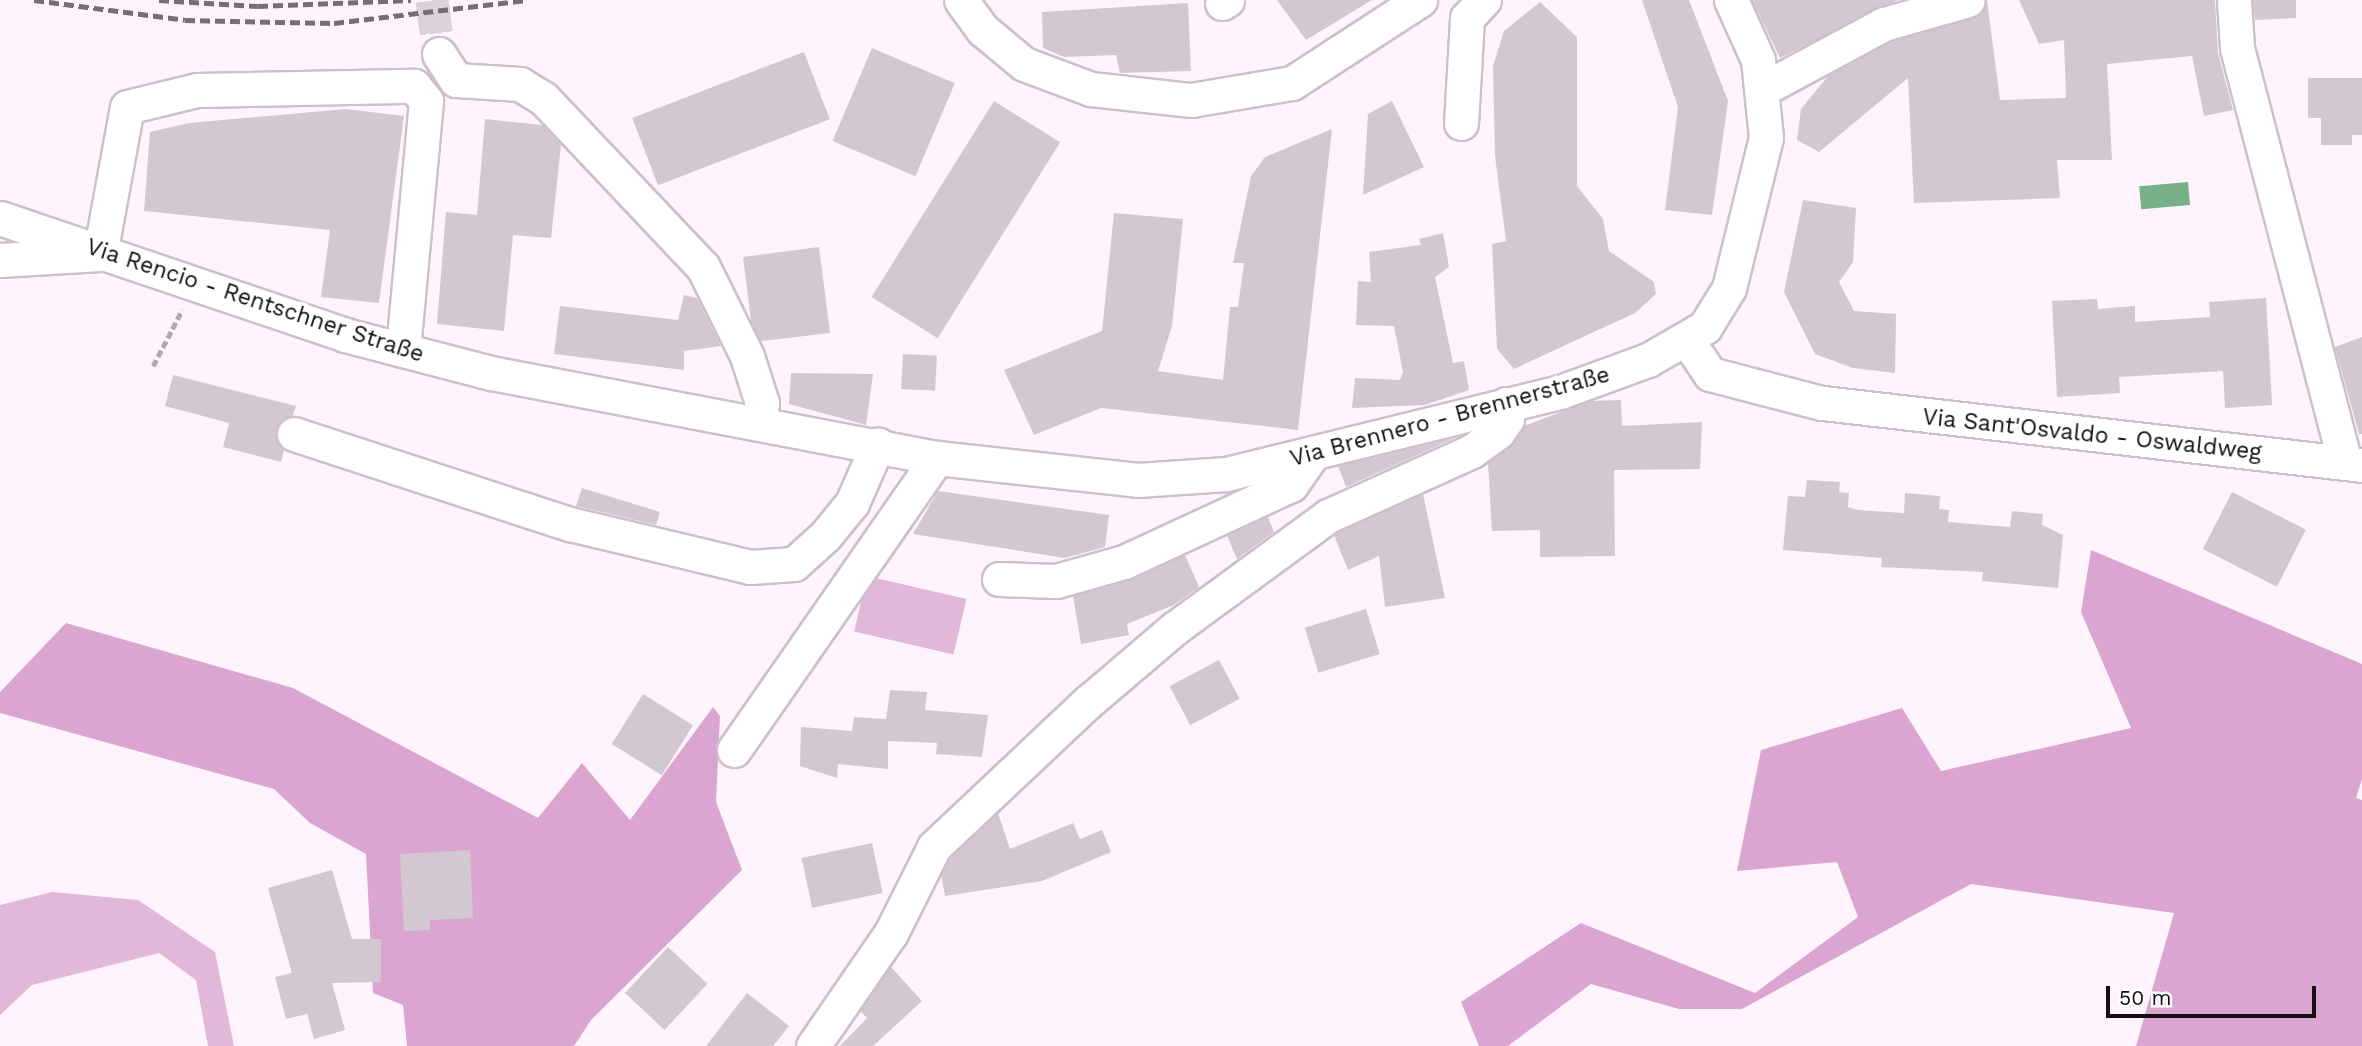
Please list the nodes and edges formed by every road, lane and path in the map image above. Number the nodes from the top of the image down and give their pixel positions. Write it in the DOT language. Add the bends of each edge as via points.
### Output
graph roads {
  1 [pos="961,0"];
  2 [pos="1420,0"];
  3 [pos="1484,0"];
  4 [pos="1731,0"];
  5 [pos="1968,0"];
  6 [pos="2234,0"];
  7 [pos="1378,12"];
  8 [pos="439,54"];
  9 [pos="1765,88"];
  10 [pos="1461,123"];
  11 [pos="0,218"];
  12 [pos="100,254"];
  13 [pos="0,260"];
  14 [pos="191,286"];
  15 [pos="1687,340"];
  16 [pos="403,350"];
  17 [pos="153,366"];
  18 [pos="1506,404"];
  19 [pos="759,423"];
  20 [pos="294,434"];
  21 [pos="877,444"];
  22 [pos="1313,454"];
  23 [pos="937,458"];
  24 [pos="2353,462"];
  25 [pos="999,579"];
  26 [pos="734,750"];
  27 [pos="813,1046"];
  1 -- 7 [label="street" via="983,30 1024,64 1091,89 1147,99 1268,91 1316,71"];
  2 -- 7 [label="street"];
  3 -- 10 [label="street" via="1467,18"];
  4 -- 9 [label="street, Via Brennero - Brennerstraße"];
  5 -- 9 [label="street" via="1884,24"];
  6 -- 24 [label="street" via="2236,48"];
  8 -- 19 [label="street" via="456,80 520,84 544,99 703,267 747,356 762,403"];
  9 -- 15 [label="street, Via Brennero - Brennerstraße" via="1766,137 1729,288 1712,318"];
  11 -- 12 [label="street, Via Rencio - Rentschner Straße"];
  12 -- 13 [label="street"];
  12 -- 14 [label="street, Via Rencio - Rentschner Straße"];
  12 -- 16 [label="street" via="127,107 197,90 414,86 426,100"];
  14 -- 16 [label="street, Via Rencio - Rentschner Straße"];
  14 -- 17 [label="path"];
  15 -- 18 [label="street, Via Brennero - Brennerstraße" via="1606,377"];
  15 -- 24 [label="street, Via Sant'Osvaldo - Oswaldweg" via="1710,373 1822,403"];
  16 -- 19 [label="street, Via Rencio - Rentschner Straße" via="491,373"];
  18 -- 22 [label="street, Via Brennero - Brennerstraße"];
  18 -- 27 [label="street" via="1507,419 1498,432 1472,451 1328,516 1175,628 1088,702 934,847 891,933"];
  19 -- 21 [label="street, Via Brennero - Brennerstraße"];
  20 -- 21 [label="street" via="570,524 750,567 794,564 825,537 852,503"];
  21 -- 23 [label="street, Via Brennero - Brennerstraße"];
  22 -- 23 [label="street, Via Brennero - Brennerstraße" via="1226,474 1138,480"];
  22 -- 25 [label="street" via="1291,485 1124,562 1056,582"];
  23 -- 26 [label="street"];
}
